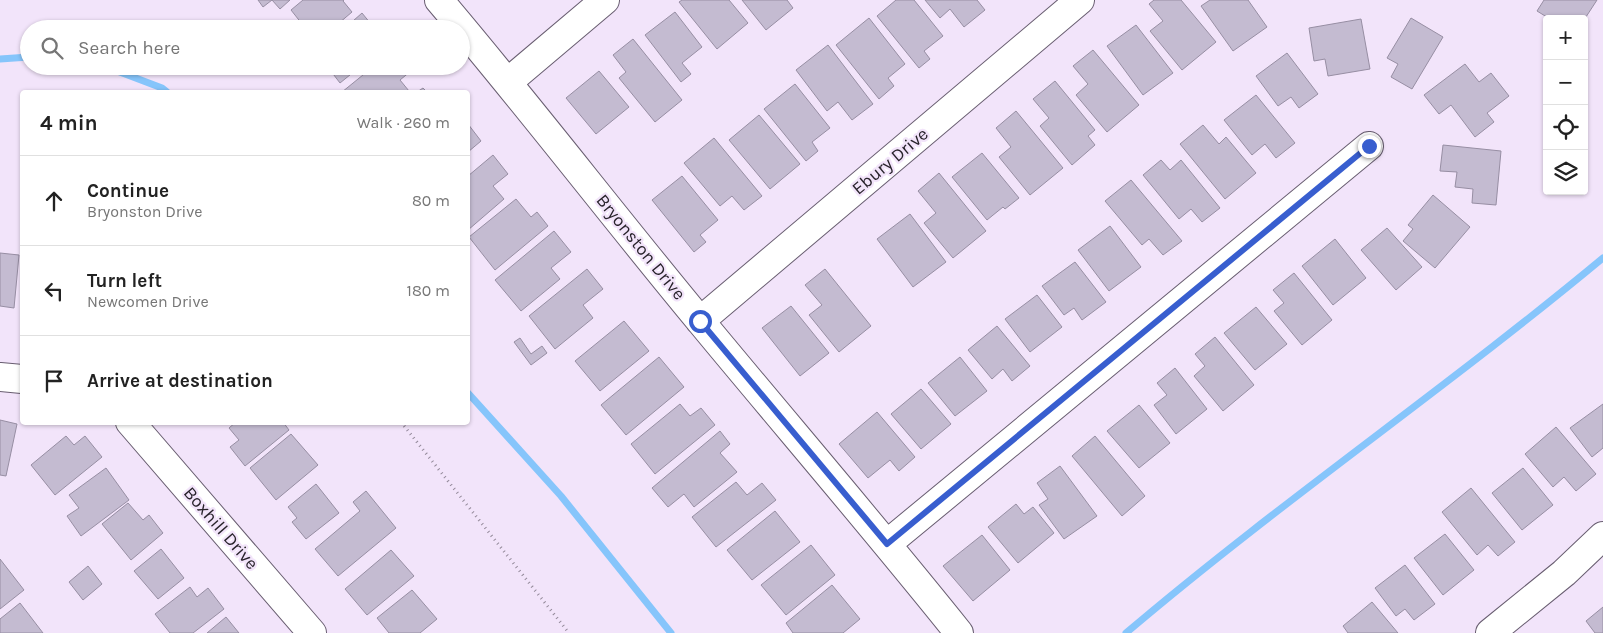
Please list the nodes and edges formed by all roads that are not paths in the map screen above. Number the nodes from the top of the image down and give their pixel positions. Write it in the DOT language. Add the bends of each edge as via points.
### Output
graph roads {
  1 [pos="439,0"];
  2 [pos="604,0"];
  3 [pos="1080,0"];
  4 [pos="456,20"];
  5 [pos="470,37"];
  6 [pos="508,82"];
  7 [pos="1369,146"];
  8 [pos="700,321"];
  9 [pos="0,377"];
  10 [pos="20,379"];
  11 [pos="133,425"];
  12 [pos="1603,536"];
  13 [pos="887,544"];
  14 [pos="312,633"];
  15 [pos="959,633"];
  16 [pos="1490,633"];
  1 -- 4 [label="street, Bryonston Drive"];
  2 -- 6 [label="street"];
  3 -- 8 [label="street, Ebury Drive"];
  5 -- 6 [label="street, Bryonston Drive"];
  6 -- 8 [label="street, Bryonston Drive"];
  7 -- 13 [label="street"];
  8 -- 13 [label="street, Bryonston Drive"];
  9 -- 10 [label="street"];
  11 -- 14 [label="street, Boxhill Drive"];
  12 -- 16 [label="street" via="1564,573"];
  13 -- 15 [label="street, Bryonston Drive"];
}
